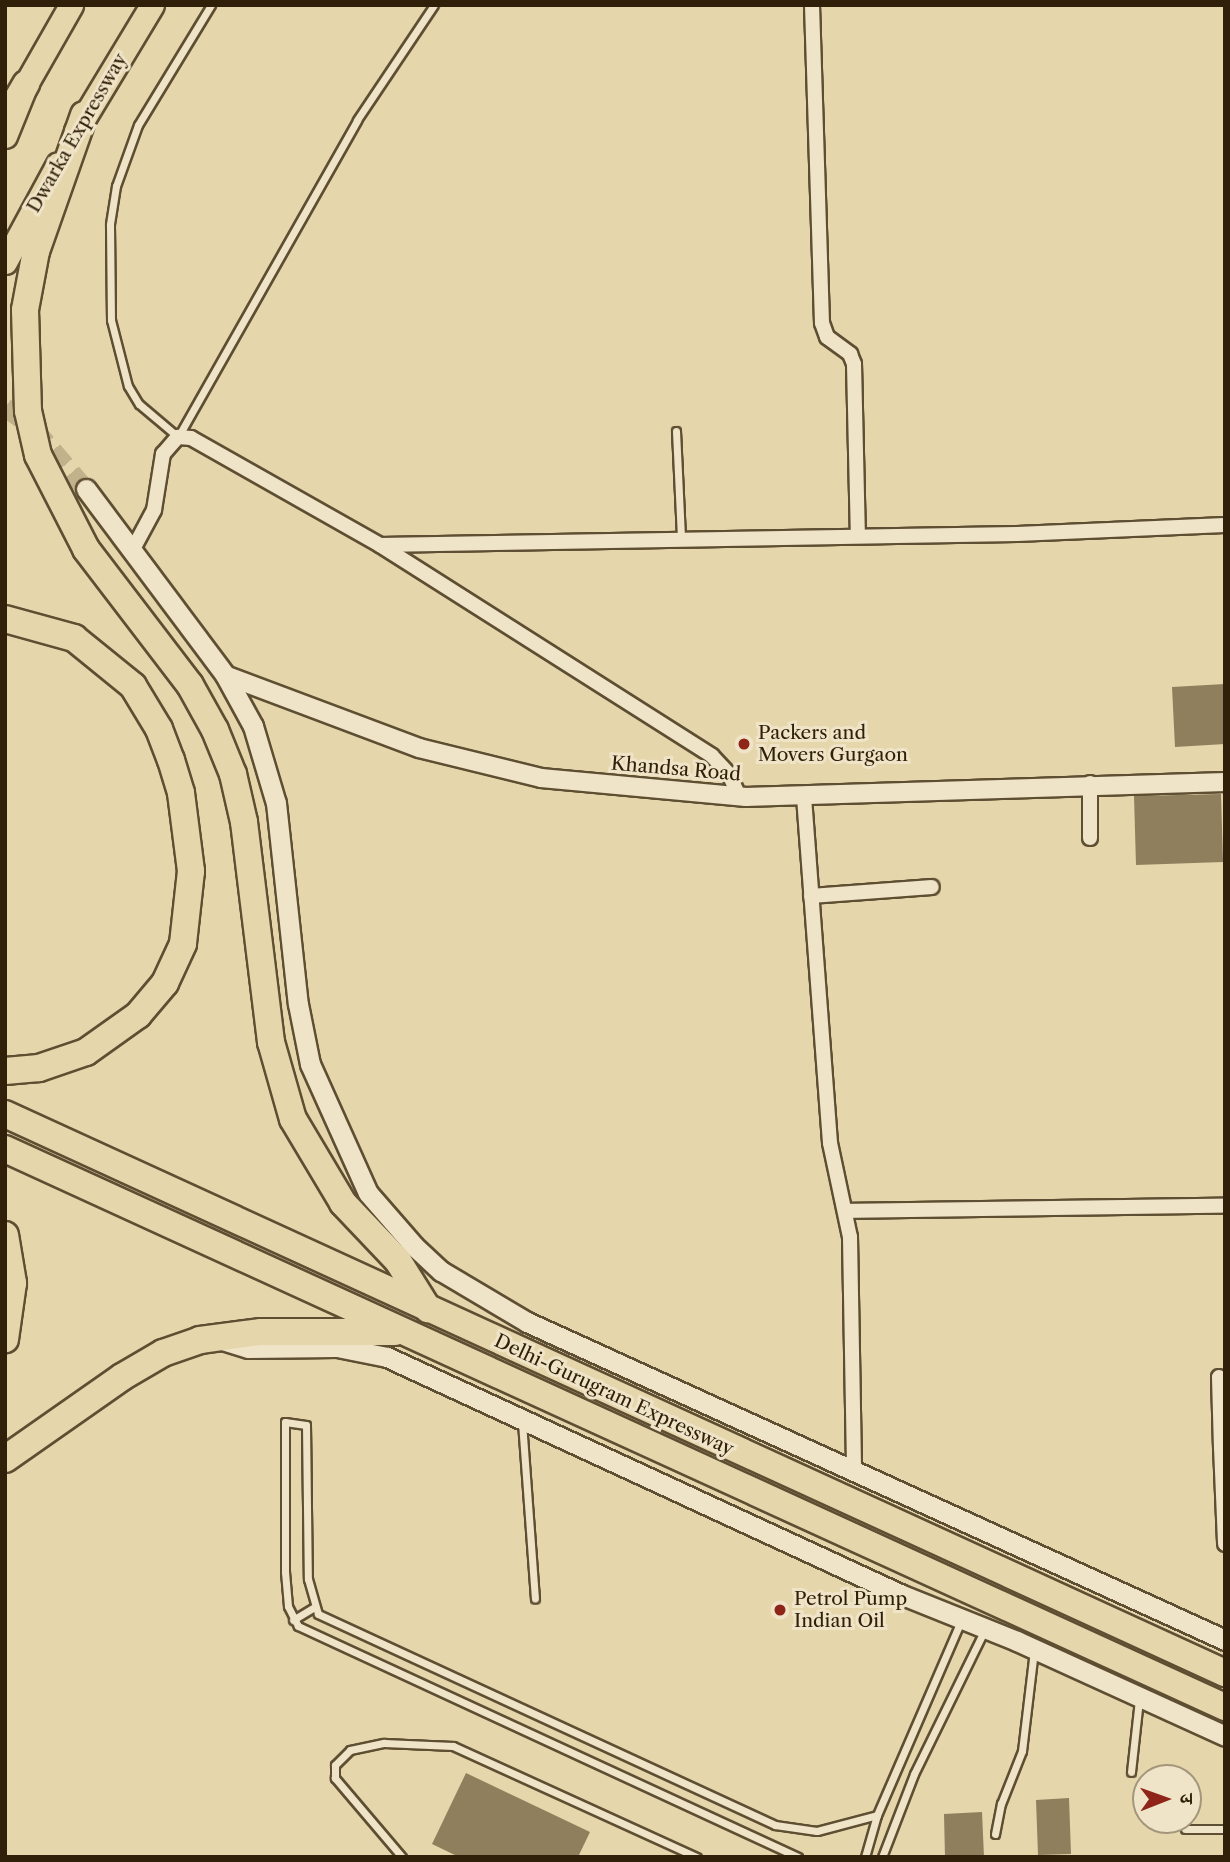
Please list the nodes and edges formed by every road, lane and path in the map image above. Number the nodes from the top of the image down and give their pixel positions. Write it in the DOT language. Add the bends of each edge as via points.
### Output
graph roads {
  1 [pos="71,5"];
  2 [pos="152,5"];
  3 [pos="211,5"];
  4 [pos="434,5"];
  5 [pos="812,5"];
  6 [pos="26,84"];
  7 [pos="84,115"];
  8 [pos="5,120"];
  9 [pos="5,135"];
  10 [pos="5,262"];
  11 [pos="676,431"];
  12 [pos="178,437"];
  13 [pos="86,489"];
  14 [pos="1225,525"];
  15 [pos="858,535"];
  16 [pos="681,539"];
  17 [pos="380,545"];
  18 [pos="132,551"];
  19 [pos="5,619"];
  20 [pos="225,675"];
  21 [pos="1225,782"];
  22 [pos="1090,783"];
  23 [pos="739,796"];
  24 [pos="804,797"];
  25 [pos="1090,838"];
  26 [pos="932,887"];
  27 [pos="811,896"];
  28 [pos="5,1071"];
  29 [pos="5,1114"];
  30 [pos="5,1149"];
  31 [pos="1225,1206"];
  32 [pos="846,1211"];
  33 [pos="5,1235"];
  34 [pos="428,1309"];
  35 [pos="404,1332"];
  36 [pos="216,1337"];
  37 [pos="5,1339"];
  38 [pos="1219,1377"];
  39 [pos="522,1420"];
  40 [pos="1223,1447"];
  41 [pos="5,1459"];
  42 [pos="854,1469"];
  43 [pos="1225,1544"];
  44 [pos="535,1599"];
  45 [pos="313,1608"];
  46 [pos="963,1619"];
  47 [pos="293,1620"];
  48 [pos="985,1628"];
  49 [pos="1225,1640"];
  50 [pos="1034,1648"];
  51 [pos="1225,1673"];
  52 [pos="1139,1697"];
  53 [pos="1225,1707"];
  54 [pos="1225,1736"];
  55 [pos="1131,1772"];
  56 [pos="877,1815"];
  57 [pos="1202,1829"];
  58 [pos="1225,1829"];
  59 [pos="995,1834"];
  60 [pos="402,1857"];
  61 [pos="697,1857"];
  62 [pos="799,1857"];
  63 [pos="865,1857"];
  64 [pos="882,1857"];
  1 -- 6 [label="highway"];
  2 -- 7 [label="highway, Dwarka Expressway"];
  3 -- 12 [label="lane" via="138,125 116,186 110,225 111,320 128,386 139,404"];
  4 -- 12 [label="lane" via="357,120"];
  5 -- 15 [label="street" via="822,323 827,337 850,354 854,364"];
  6 -- 8 [label="highway"];
  6 -- 9 [label="highway"];
  7 -- 10 [label="highway, Dwarka Expressway"];
  7 -- 34 [label="highway" via="36,251 25,310 28,411 38,455 86,549 190,685 215,730 233,774 244,822 269,1029 293,1119 343,1203 398,1261"];
  11 -- 16 [label="lane"];
  12 -- 17 [label="street" via="191,438"];
  12 -- 18 [label="street" via="163,454 154,510"];
  13 -- 18 [label="main road"];
  14 -- 15 [label="street"];
  15 -- 16 [label="street"];
  16 -- 17 [label="street"];
  17 -- 23 [label="street" via="712,756 729,774"];
  18 -- 20 [label="main road"];
  19 -- 28 [label="highway" via="74,638 133,686 159,729 181,793 191,871 183,944 165,983 138,1015 86,1052 39,1068"];
  20 -- 23 [label="street, Khandsa Road" via="419,748 541,778"];
  20 -- 42 [label="main road" via="253,726 276,803 298,1004 310,1064 368,1193 441,1271 527,1322"];
  21 -- 22 [label="street, Khandsa Road"];
  22 -- 24 [label="street, Khandsa Road"];
  22 -- 25 [label="street"];
  23 -- 24 [label="street, Khandsa Road"];
  24 -- 27 [label="street"];
  26 -- 27 [label="street"];
  27 -- 32 [label="street" via="833,1170"];
  29 -- 34 [label="highway, Delhi-Gurugram Expressway"];
  30 -- 35 [label="highway, Delhi-Gurugram Expressway"];
  31 -- 32 [label="street"];
  32 -- 42 [label="street"];
  33 -- 37 [label="highway" via="13,1283"];
  34 -- 51 [label="highway, Delhi-Gurugram Expressway"];
  35 -- 36 [label="highway"];
  35 -- 53 [label="highway, Delhi-Gurugram Expressway"];
  36 -- 39 [label="main road" via="248,1348 337,1347 376,1353"];
  36 -- 41 [label="highway" via="163,1353"];
  38 -- 40 [label="street"];
  39 -- 44 [label="lane"];
  39 -- 46 [label="main road"];
  40 -- 43 [label="street"];
  42 -- 49 [label="main road"];
  45 -- 47 [label="lane"];
  45 -- 47 [label="lane" via="306,1518 306,1425 285,1422 283,1514 288,1606"];
  45 -- 56 [label="lane" via="400,1655 775,1825 817,1831"];
  46 -- 48 [label="main road"];
  46 -- 56 [label="lane"];
  47 -- 62 [label="lane" via="318,1639"];
  48 -- 50 [label="main road"];
  48 -- 64 [label="lane" via="914,1773"];
  50 -- 52 [label="main road"];
  50 -- 59 [label="lane" via="1022,1751 1000,1804"];
  52 -- 54 [label="main road"];
  52 -- 55 [label="lane"];
  56 -- 63 [label="lane"];
  57 -- 58 [label="lane"];
  60 -- 61 [label="lane" via="335,1778 335,1765 350,1750 384,1743 453,1746"];
}
